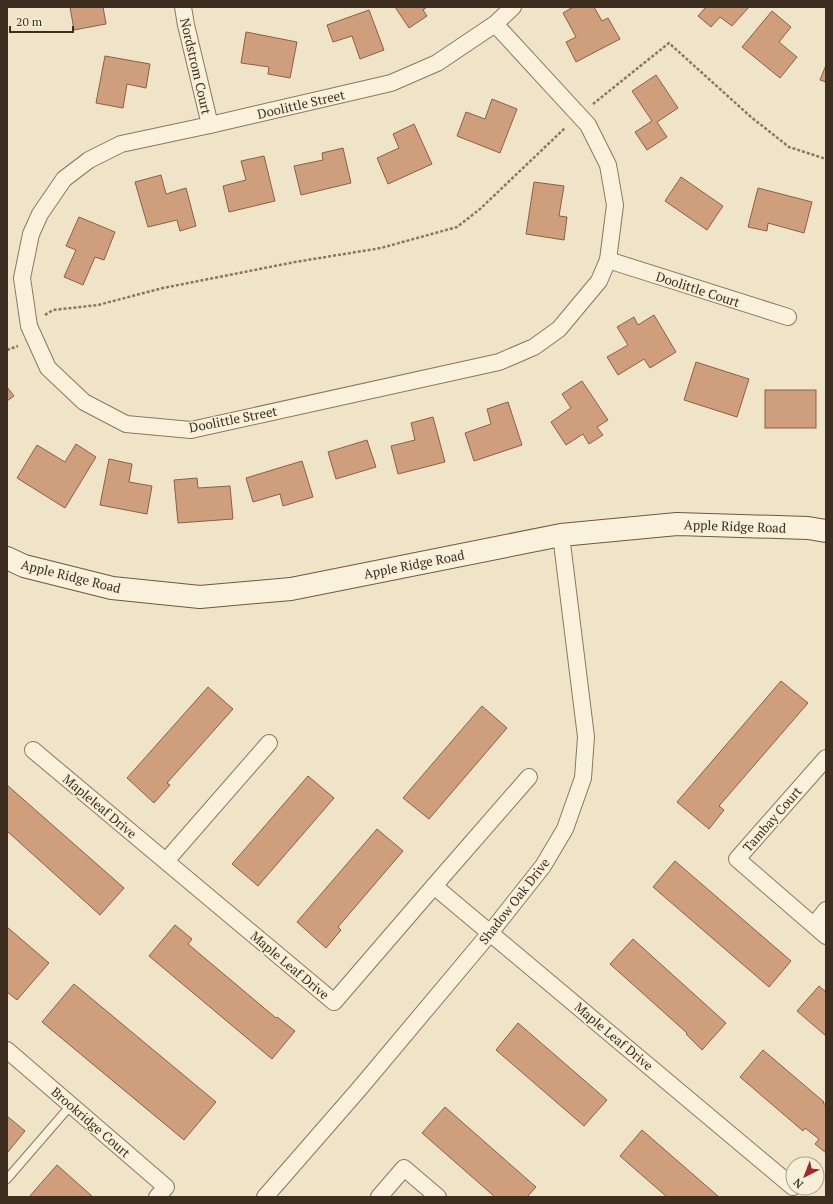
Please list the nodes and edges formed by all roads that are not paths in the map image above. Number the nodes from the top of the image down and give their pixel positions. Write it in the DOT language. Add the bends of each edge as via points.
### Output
graph roads {
  1 [pos="183,7"];
  2 [pos="513,7"];
  3 [pos="495,24"];
  4 [pos="210,125"];
  5 [pos="608,260"];
  6 [pos="788,318"];
  7 [pos="826,531"];
  8 [pos="561,535"];
  9 [pos="7,558"];
  10 [pos="269,743"];
  11 [pos="33,750"];
  12 [pos="826,758"];
  13 [pos="529,777"];
  14 [pos="166,862"];
  15 [pos="434,886"];
  16 [pos="826,910"];
  17 [pos="814,925"];
  18 [pos="490,933"];
  19 [pos="826,936"];
  20 [pos="7,1050"];
  21 [pos="72,1105"];
  22 [pos="7,1179"];
  23 [pos="785,1181"];
  24 [pos="157,1197"];
  25 [pos="266,1197"];
  26 [pos="379,1197"];
  27 [pos="438,1197"];
  1 -- 4 [label="street, Nordstrom Court"];
  2 -- 3 [label="street, Doolittle Street"];
  3 -- 4 [label="street, Doolittle Street" via="437,63 391,83"];
  3 -- 5 [label="street, Doolittle Street" via="588,126 608,165 614,205"];
  4 -- 5 [label="street, Doolittle Street" via="121,144 89,160 64,179 40,214 31,234 22,278 29,326 48,368 84,402 126,424 191,430 499,362 534,347 559,329 599,281"];
  5 -- 6 [label="street, Doolittle Court"];
  7 -- 8 [label="street, Apple Ridge Road" via="808,528 677,524"];
  8 -- 9 [label="street, Apple Ridge Road" via="291,589 200,597 112,588 24,566"];
  8 -- 18 [label="street, Shadow Oak Drive" via="586,737 583,778 565,829 543,866"];
  10 -- 14 [label="street"];
  11 -- 14 [label="street, Mapleleaf Drive"];
  12 -- 17 [label="street, Tambay Court" via="737,859"];
  13 -- 15 [label="street, Maple Leaf Drive"];
  14 -- 15 [label="street, Maple Leaf Drive" via="334,1002"];
  15 -- 18 [label="street, Maple Leaf Drive"];
  16 -- 17 [label="street"];
  17 -- 19 [label="street, Tambay Court"];
  18 -- 23 [label="street, Maple Leaf Drive"];
  18 -- 25 [label="street, Shadow Oak Drive"];
  20 -- 21 [label="street, Brookridge Court"];
  21 -- 22 [label="lane"];
  21 -- 24 [label="street, Brookridge Court" via="166,1187"];
  26 -- 27 [label="street" via="404,1168"];
}
